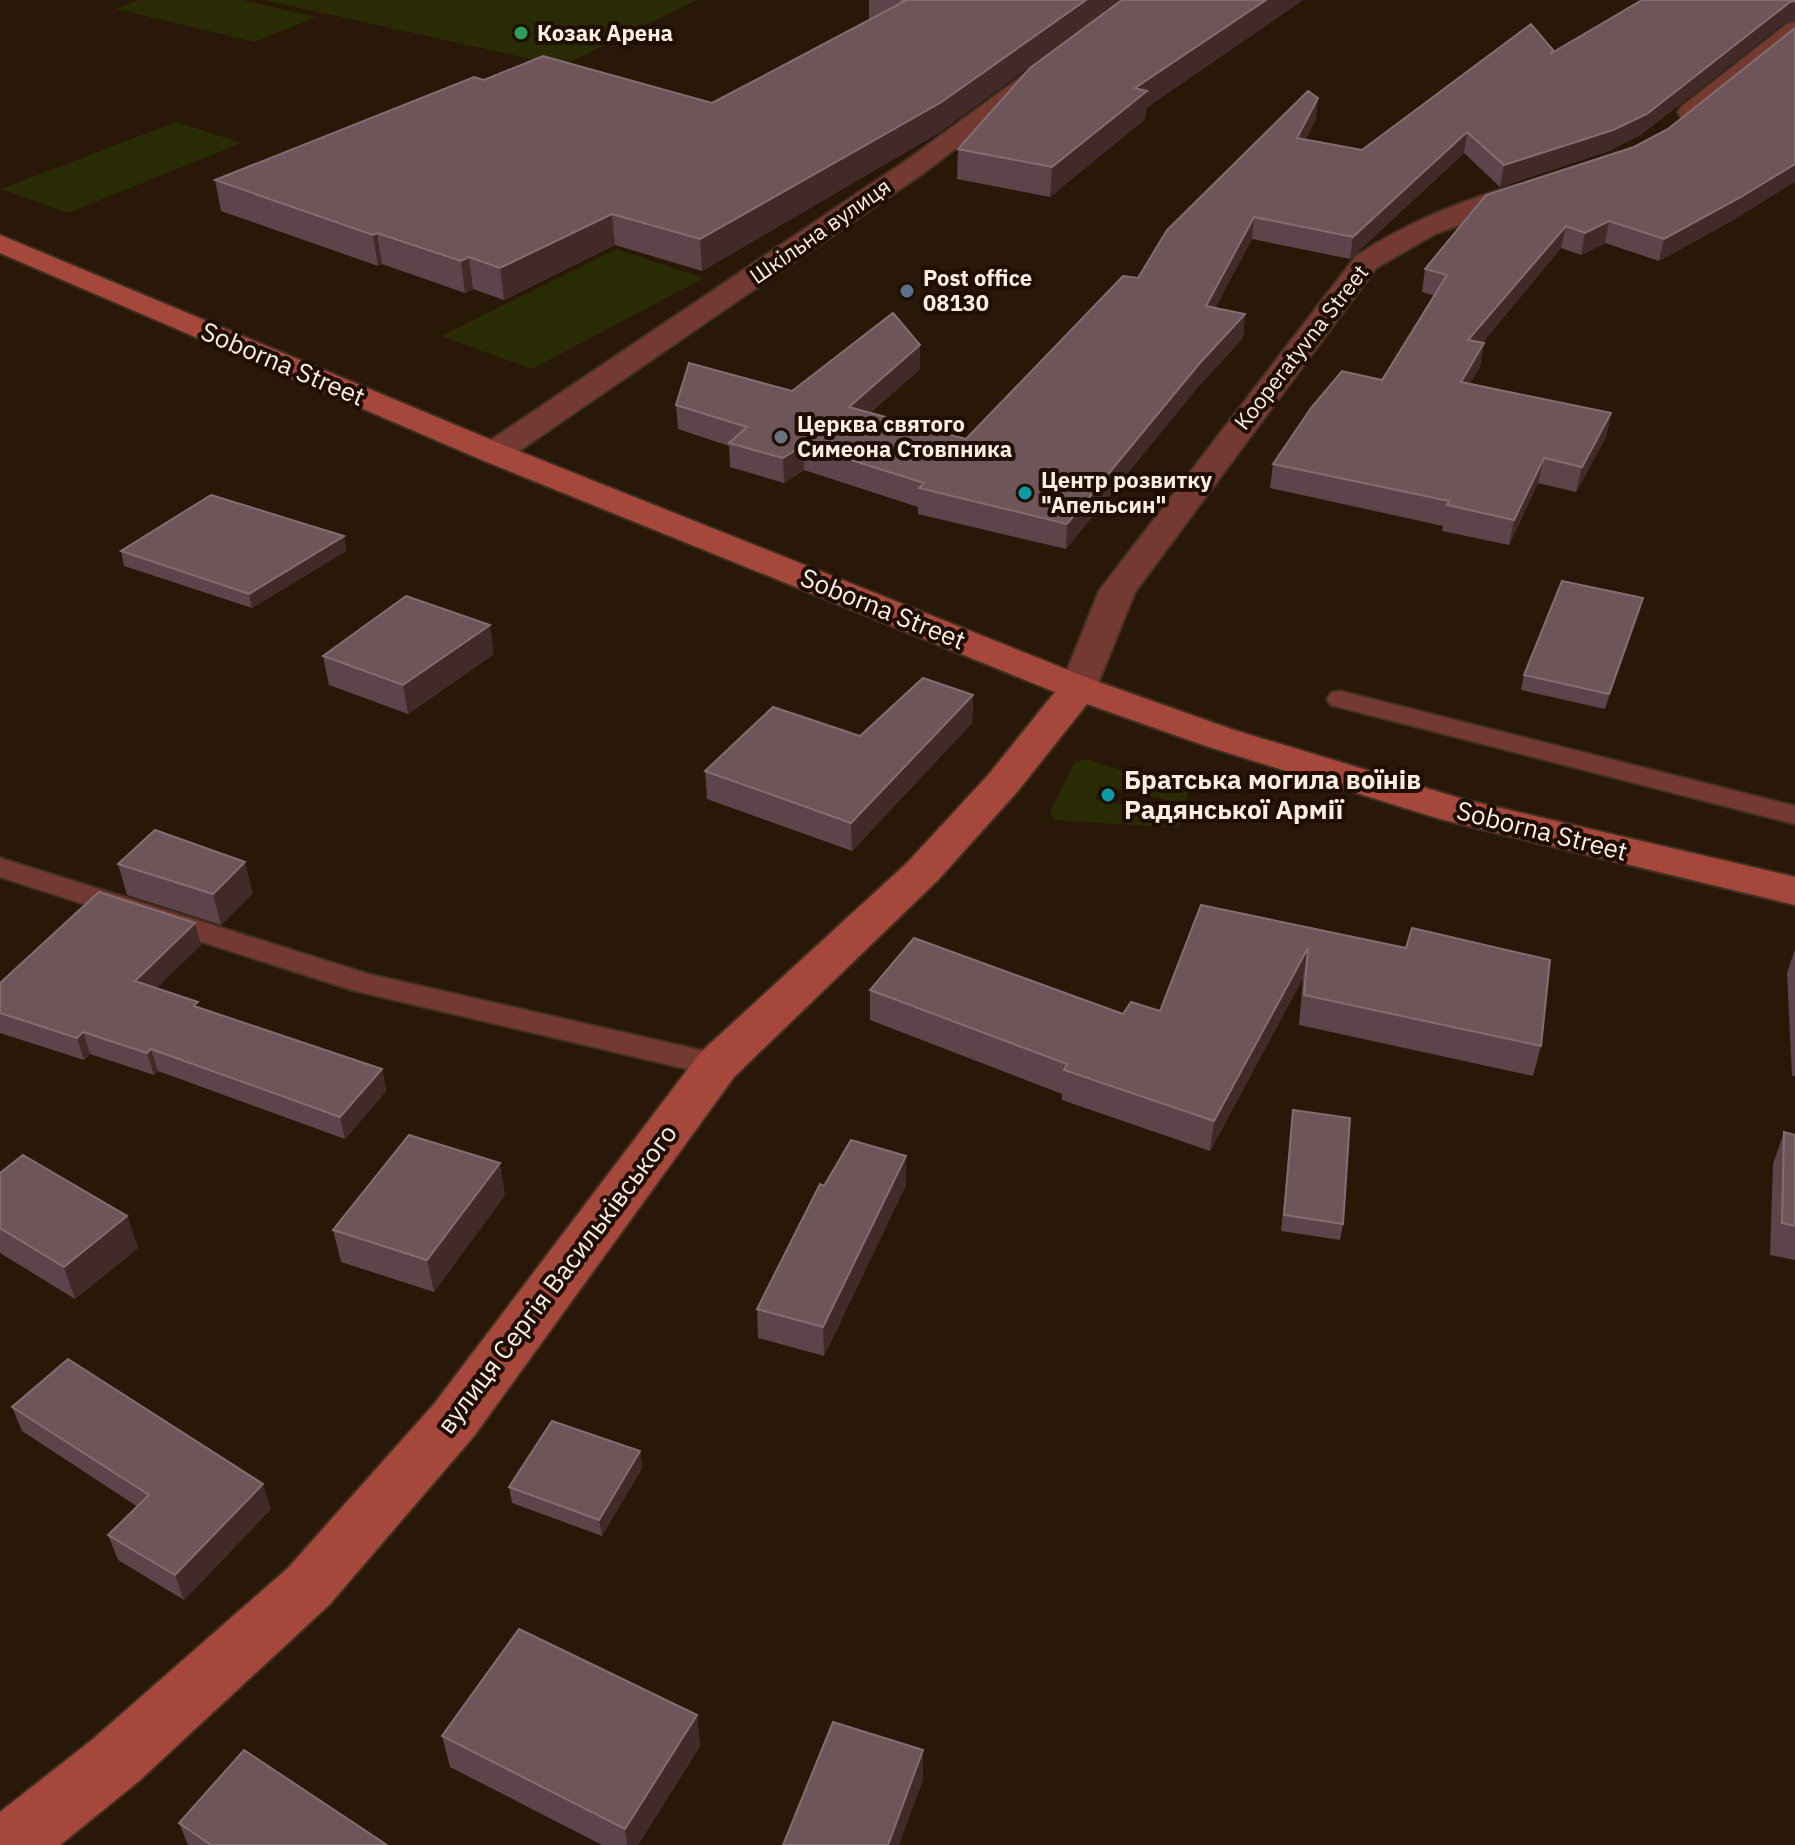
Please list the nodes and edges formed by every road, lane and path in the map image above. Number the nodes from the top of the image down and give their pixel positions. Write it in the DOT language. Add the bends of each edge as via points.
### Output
graph roads {
  1 [pos="1140,0"];
  2 [pos="1795,29"];
  3 [pos="1665,132"];
  4 [pos="1557,181"];
  5 [pos="0,243"];
  6 [pos="494,453"];
  7 [pos="1079,688"];
  8 [pos="1340,699"];
  9 [pos="1795,815"];
  10 [pos="0,867"];
  11 [pos="1795,891"];
  12 [pos="717,1065"];
  13 [pos="9,1845"];
  1 -- 6 [label="street, Шкільна вулиця" via="916,166"];
  2 -- 3 [label="street"];
  4 -- 7 [label="street, Kooperatyvna Street" via="1441,220 1399,238 1366,262 1117,591"];
  5 -- 6 [label="main road, Soborna Street"];
  6 -- 7 [label="main road, Soborna Street"];
  7 -- 11 [label="main road, Soborna Street" via="1220,738 1455,810"];
  7 -- 12 [label="main road, вулиця Сергія Васильківського" via="923,871"];
  8 -- 9 [label="lane"];
  10 -- 12 [label="lane" via="363,983"];
  12 -- 13 [label="main road, вулиця Сергія Васильківського" via="454,1420 309,1586 116,1760"];
}
